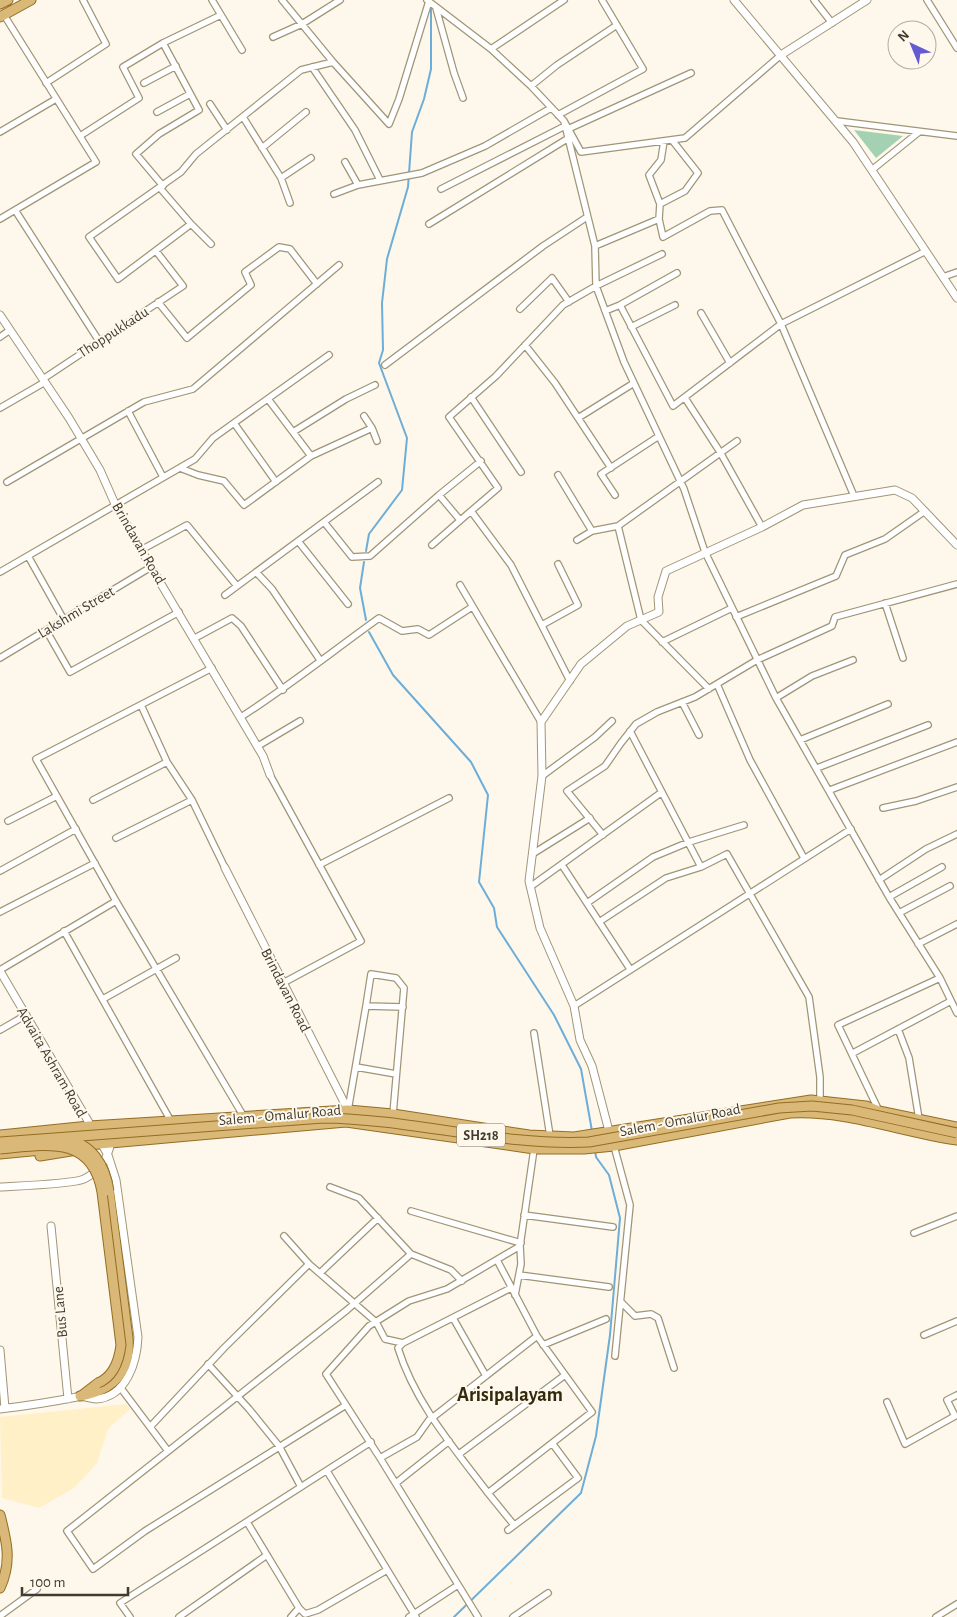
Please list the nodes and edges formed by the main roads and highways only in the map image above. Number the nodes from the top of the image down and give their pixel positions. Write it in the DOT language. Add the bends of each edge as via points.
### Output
graph roads {
  1 [pos="8,0"];
  2 [pos="31,0"];
  3 [pos="0,4"];
  4 [pos="2,16"];
  5 [pos="790,1113"];
  6 [pos="957,1126"];
  7 [pos="957,1133"];
  8 [pos="0,1135"];
  9 [pos="52,1138"];
  10 [pos="957,1140"];
  11 [pos="0,1142"];
  12 [pos="100,1144"];
  13 [pos="957,1146"];
  14 [pos="0,1149"];
  15 [pos="0,1154"];
  16 [pos="0,1160"];
  17 [pos="99,1388"];
  18 [pos="80,1396"];
  19 [pos="0,1515"];
  20 [pos="0,1536"];
  21 [pos="0,1578"];
  22 [pos="0,1588"];
  1 -- 3 [label="main road"];
  2 -- 4 [label="main road"];
  5 -- 10 [label="main road, SH218" via="849,1116"];
  5 -- 12 [label="main road, Salem - Omalur Road / SH218" via="595,1148 534,1149 346,1122"];
  5 -- 13 [label="main road" via="860,1124"];
  6 -- 8 [label="main road" via="866,1106 811,1100 574,1137 529,1135 348,1110 89,1126"];
  7 -- 9 [label="main road, SH218, bridge" via="852,1110 812,1106 779,1108 612,1138 565,1143 524,1141 360,1118"];
  9 -- 11 [label="main road, SH218, bridge"];
  9 -- 17 [label="main road, bridge" via="73,1141 94,1154 104,1169 108,1185 129,1346 121,1373 112,1384"];
  12 -- 15 [label="main road"];
  12 -- 16 [label="main road, SH218" via="59,1154"];
  14 -- 17 [label="main road, bridge" via="52,1145 70,1148 88,1160 97,1173 121,1345 116,1366"];
  17 -- 18 [label="main road"];
  19 -- 22 [label="main road" via="9,1552 6,1575"];
  20 -- 21 [label="main road" via="3,1571"];
}
